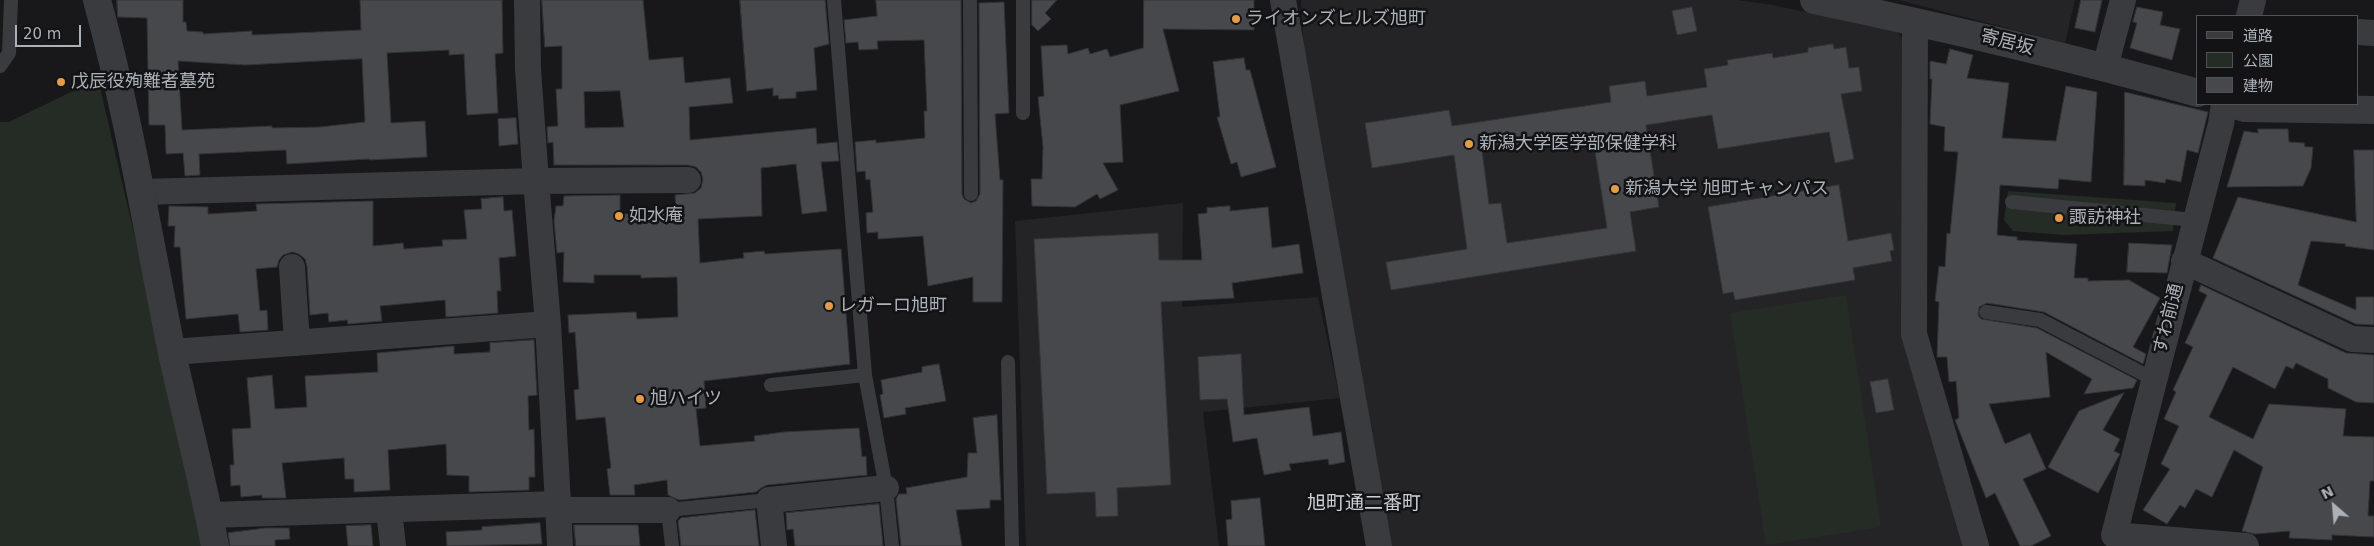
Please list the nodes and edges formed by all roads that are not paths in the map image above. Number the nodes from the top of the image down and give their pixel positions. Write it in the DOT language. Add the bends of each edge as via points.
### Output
graph roads {
  1 [pos="11,0"];
  2 [pos="97,0"];
  3 [pos="527,0"];
  4 [pos="834,0"];
  5 [pos="970,0"];
  6 [pos="1023,0"];
  7 [pos="1283,0"];
  8 [pos="1814,0"];
  9 [pos="2123,0"];
  10 [pos="2253,0"];
  11 [pos="2249,15"];
  12 [pos="1915,21"];
  13 [pos="2359,32"];
  14 [pos="2374,33"];
  15 [pos="0,66"];
  16 [pos="2105,66"];
  17 [pos="2196,93"];
  18 [pos="2224,105"];
  19 [pos="2234,105"];
  20 [pos="2374,110"];
  21 [pos="1023,113"];
  22 [pos="536,180"];
  23 [pos="688,180"];
  24 [pos="142,192"];
  25 [pos="971,194"];
  26 [pos="2012,202"];
  27 [pos="2194,220"];
  28 [pos="2184,261"];
  29 [pos="292,267"];
  30 [pos="1986,312"];
  31 [pos="548,324"];
  32 [pos="2374,340"];
  33 [pos="297,343"];
  34 [pos="172,352"];
  35 [pos="1008,362"];
  36 [pos="865,375"];
  37 [pos="2154,379"];
  38 [pos="771,384"];
  39 [pos="886,488"];
  40 [pos="768,500"];
  41 [pos="558,507"];
  42 [pos="389,510"];
  43 [pos="668,510"];
  44 [pos="209,515"];
  45 [pos="2120,541"];
  46 [pos="215,546"];
  47 [pos="393,546"];
  48 [pos="560,546"];
  49 [pos="672,546"];
  50 [pos="774,546"];
  51 [pos="892,546"];
  52 [pos="1012,546"];
  53 [pos="1379,546"];
  54 [pos="1976,546"];
  55 [pos="2246,546"];
  1 -- 15 [label="lane" via="9,53"];
  2 -- 24 [label="street"];
  3 -- 22 [label="street"];
  4 -- 36 [label="lane"];
  5 -- 25 [label="lane"];
  6 -- 21 [label="lane"];
  7 -- 53 [label="street"];
  8 -- 12 [label="street, 寄居坂"];
  9 -- 16 [label="street"];
  10 -- 11 [label="street"];
  12 -- 16 [label="street, 寄居坂"];
  12 -- 54 [label="street" via="1914,334"];
  13 -- 14 [label="street"];
  16 -- 17 [label="street, 寄居坂"];
  18 -- 27 [label="street, すわ前通"];
  19 -- 20 [label="street" via="2244,108"];
  22 -- 23 [label="street"];
  22 -- 24 [label="street"];
  22 -- 31 [label="street"];
  24 -- 34 [label="street"];
  26 -- 27 [label="lane"];
  27 -- 28 [label="street, すわ前通"];
  28 -- 32 [label="street" via="2352,339"];
  28 -- 37 [label="street, すわ前通"];
  29 -- 33 [label="street"];
  30 -- 37 [label="lane" via="2040,320"];
  31 -- 33 [label="street"];
  31 -- 41 [label="street"];
  33 -- 34 [label="street"];
  34 -- 44 [label="street"];
  35 -- 52 [label="lane"];
  36 -- 38 [label="lane"];
  36 -- 39 [label="lane"];
  37 -- 45 [label="street, すわ前通"];
  39 -- 40 [label="street"];
  39 -- 51 [label="lane"];
  40 -- 43 [label="lane"];
  40 -- 50 [label="street"];
  41 -- 42 [label="street"];
  41 -- 43 [label="street"];
  41 -- 48 [label="street"];
  42 -- 44 [label="street"];
  42 -- 47 [label="street"];
  43 -- 49 [label="lane"];
  44 -- 46 [label="street"];
  45 -- 55 [label="street"];
}
